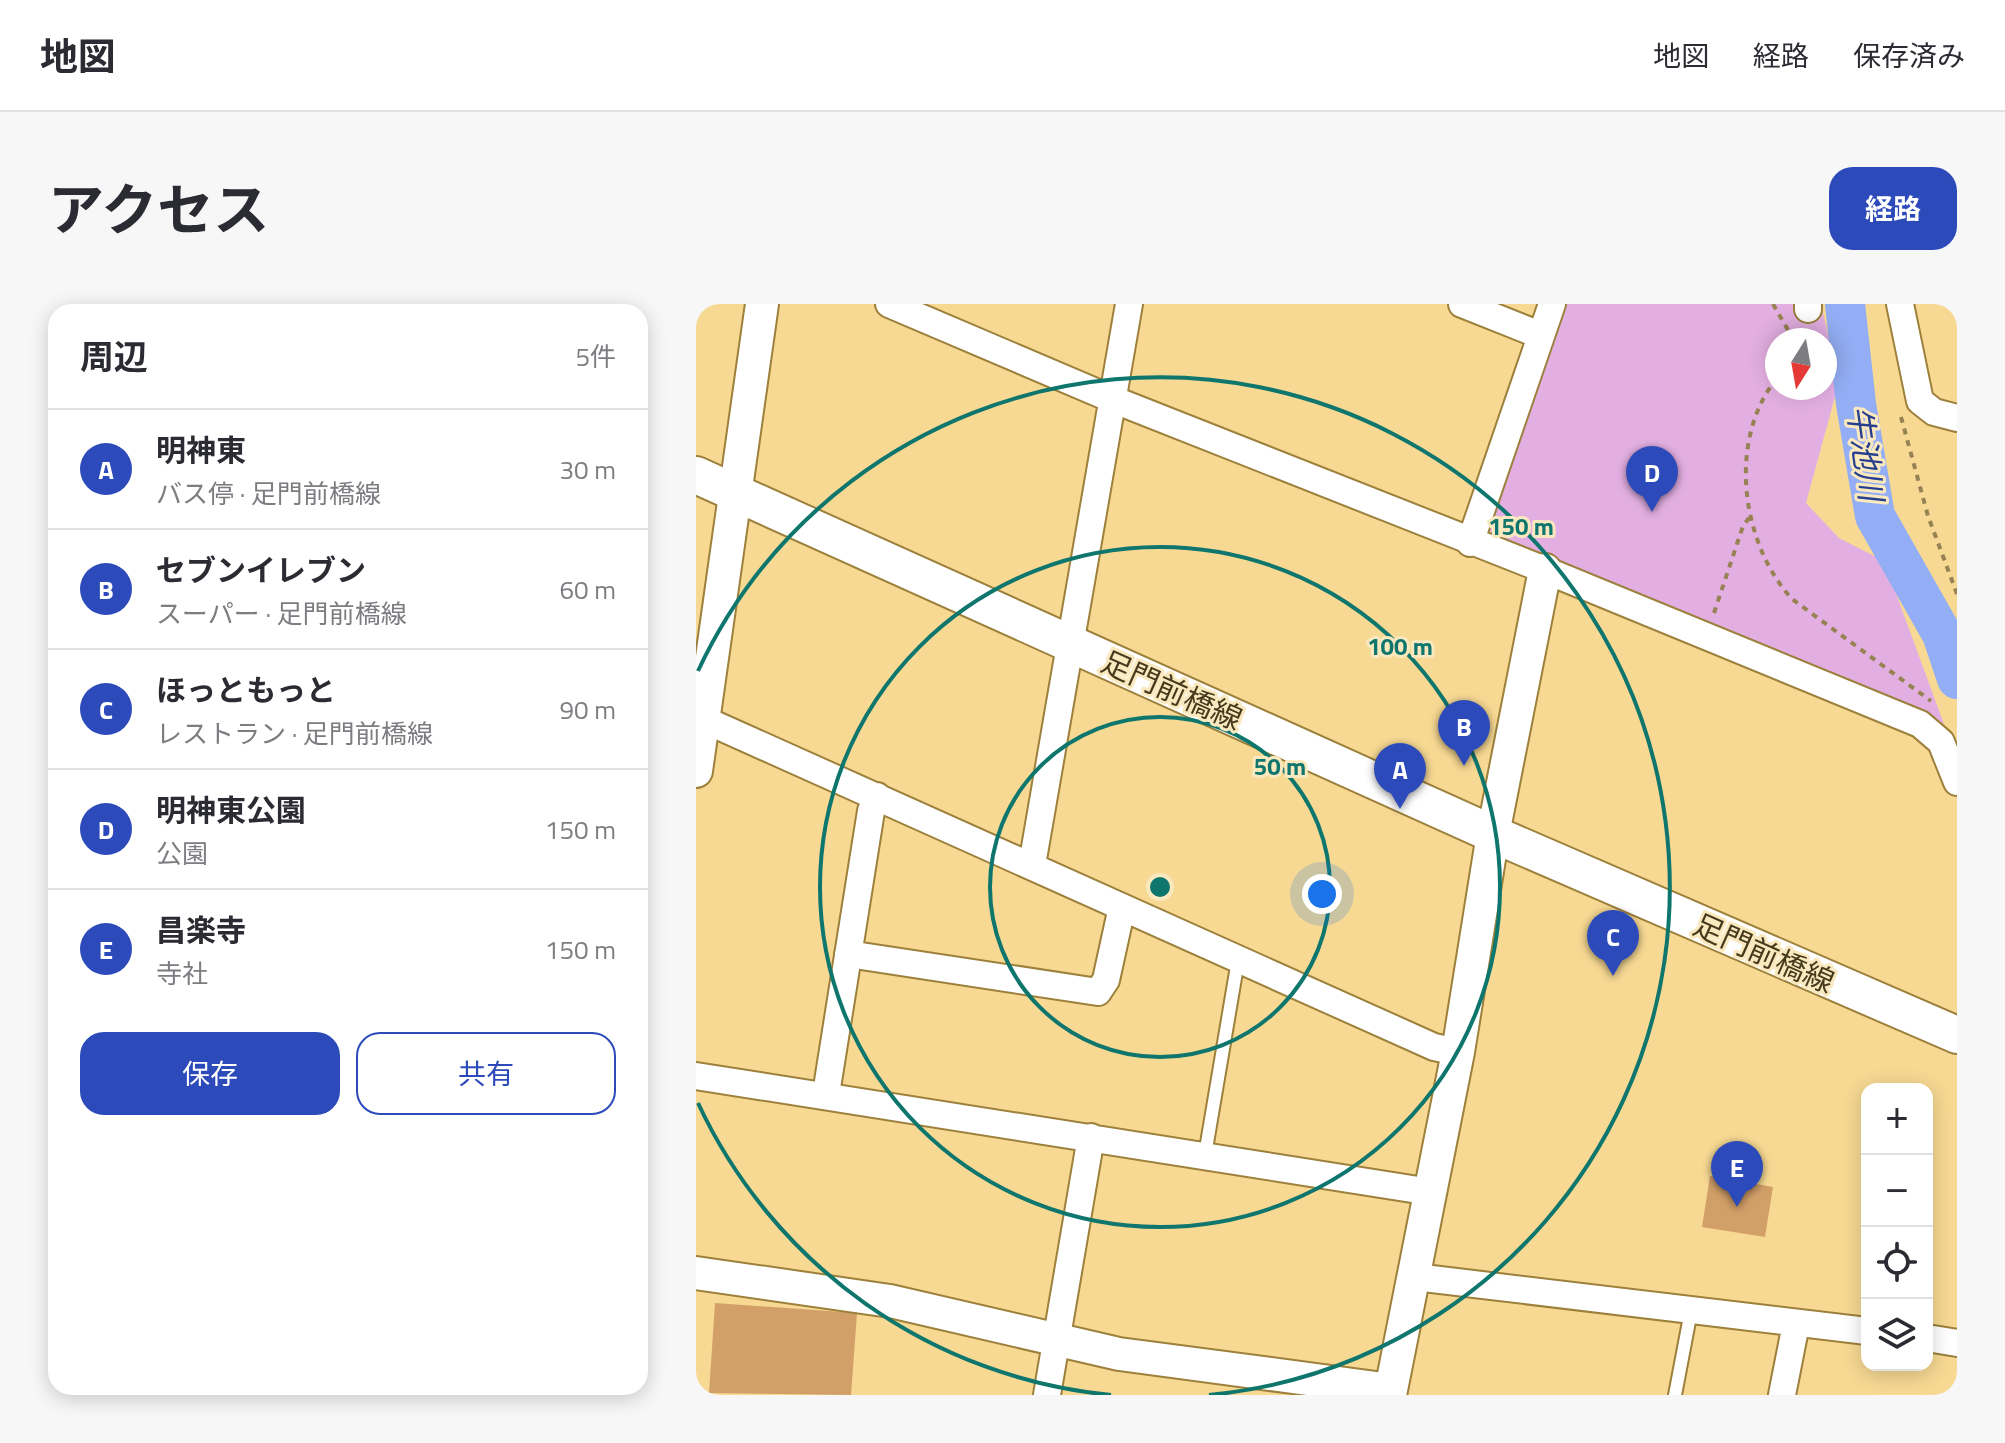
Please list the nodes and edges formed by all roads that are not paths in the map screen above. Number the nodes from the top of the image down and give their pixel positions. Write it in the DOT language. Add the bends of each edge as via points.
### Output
graph roads {
  1 [pos="762,304"];
  2 [pos="889,304"];
  3 [pos="1129,304"];
  4 [pos="1462,304"];
  5 [pos="1552,304"];
  6 [pos="1900,304"];
  7 [pos="1540,335"];
  8 [pos="1112,399"];
  9 [pos="1957,418"];
  10 [pos="696,475"];
  11 [pos="733,492"];
  12 [pos="1470,543"];
  13 [pos="1545,570"];
  14 [pos="1070,645"];
  15 [pos="700,718"];
  16 [pos="696,771"];
  17 [pos="1957,782"];
  18 [pos="877,796"];
  19 [pos="1493,834"];
  20 [pos="1032,865"];
  21 [pos="1122,907"];
  22 [pos="848,954"];
  23 [pos="1242,961"];
  24 [pos="1957,1035"];
  25 [pos="1458,1052"];
  26 [pos="696,1076"];
  27 [pos="826,1094"];
  28 [pos="1091,1137"];
  29 [pos="1205,1155"];
  30 [pos="1431,1192"];
  31 [pos="696,1273"];
  32 [pos="1415,1277"];
  33 [pos="1691,1311"];
  34 [pos="1796,1324"];
  35 [pos="1861,1330"];
  36 [pos="1933,1339"];
  37 [pos="1058,1342"];
  38 [pos="1957,1343"];
  39 [pos="1393,1393"];
  40 [pos="1047,1395"];
  41 [pos="1675,1395"];
  42 [pos="1782,1395"];
  1 -- 11 [label="street"];
  2 -- 8 [label="street"];
  3 -- 8 [label="street"];
  4 -- 7 [label="street"];
  5 -- 7 [label="street"];
  6 -- 9 [label="street" via="1920,401 1934,412"];
  7 -- 12 [label="street"];
  8 -- 12 [label="street"];
  8 -- 14 [label="street"];
  10 -- 11 [label="main road, 足門前橋線"];
  11 -- 14 [label="main road, 足門前橋線"];
  11 -- 15 [label="street"];
  12 -- 13 [label="street"];
  13 -- 17 [label="street" via="1933,732"];
  13 -- 19 [label="street"];
  14 -- 19 [label="main road, 足門前橋線"];
  14 -- 20 [label="street"];
  15 -- 16 [label="street"];
  15 -- 18 [label="street"];
  18 -- 20 [label="street"];
  18 -- 22 [label="street"];
  19 -- 24 [label="main road, 足門前橋線"];
  19 -- 25 [label="street"];
  20 -- 21 [label="street"];
  21 -- 22 [label="street" via="1106,980 1098,992"];
  21 -- 23 [label="street"];
  22 -- 27 [label="street"];
  23 -- 25 [label="street" via="1434,1047"];
  23 -- 29 [label="lane"];
  25 -- 30 [label="street"];
  26 -- 27 [label="street"];
  27 -- 28 [label="street"];
  28 -- 29 [label="street"];
  28 -- 37 [label="street"];
  29 -- 30 [label="street"];
  30 -- 32 [label="street"];
  31 -- 37 [label="street" via="890,1301"];
  32 -- 33 [label="street"];
  32 -- 39 [label="street"];
  33 -- 34 [label="street"];
  33 -- 41 [label="lane"];
  34 -- 35 [label="street"];
  34 -- 42 [label="street"];
  36 -- 38 [label="street"];
  37 -- 39 [label="street"];
  37 -- 40 [label="street"];
}
